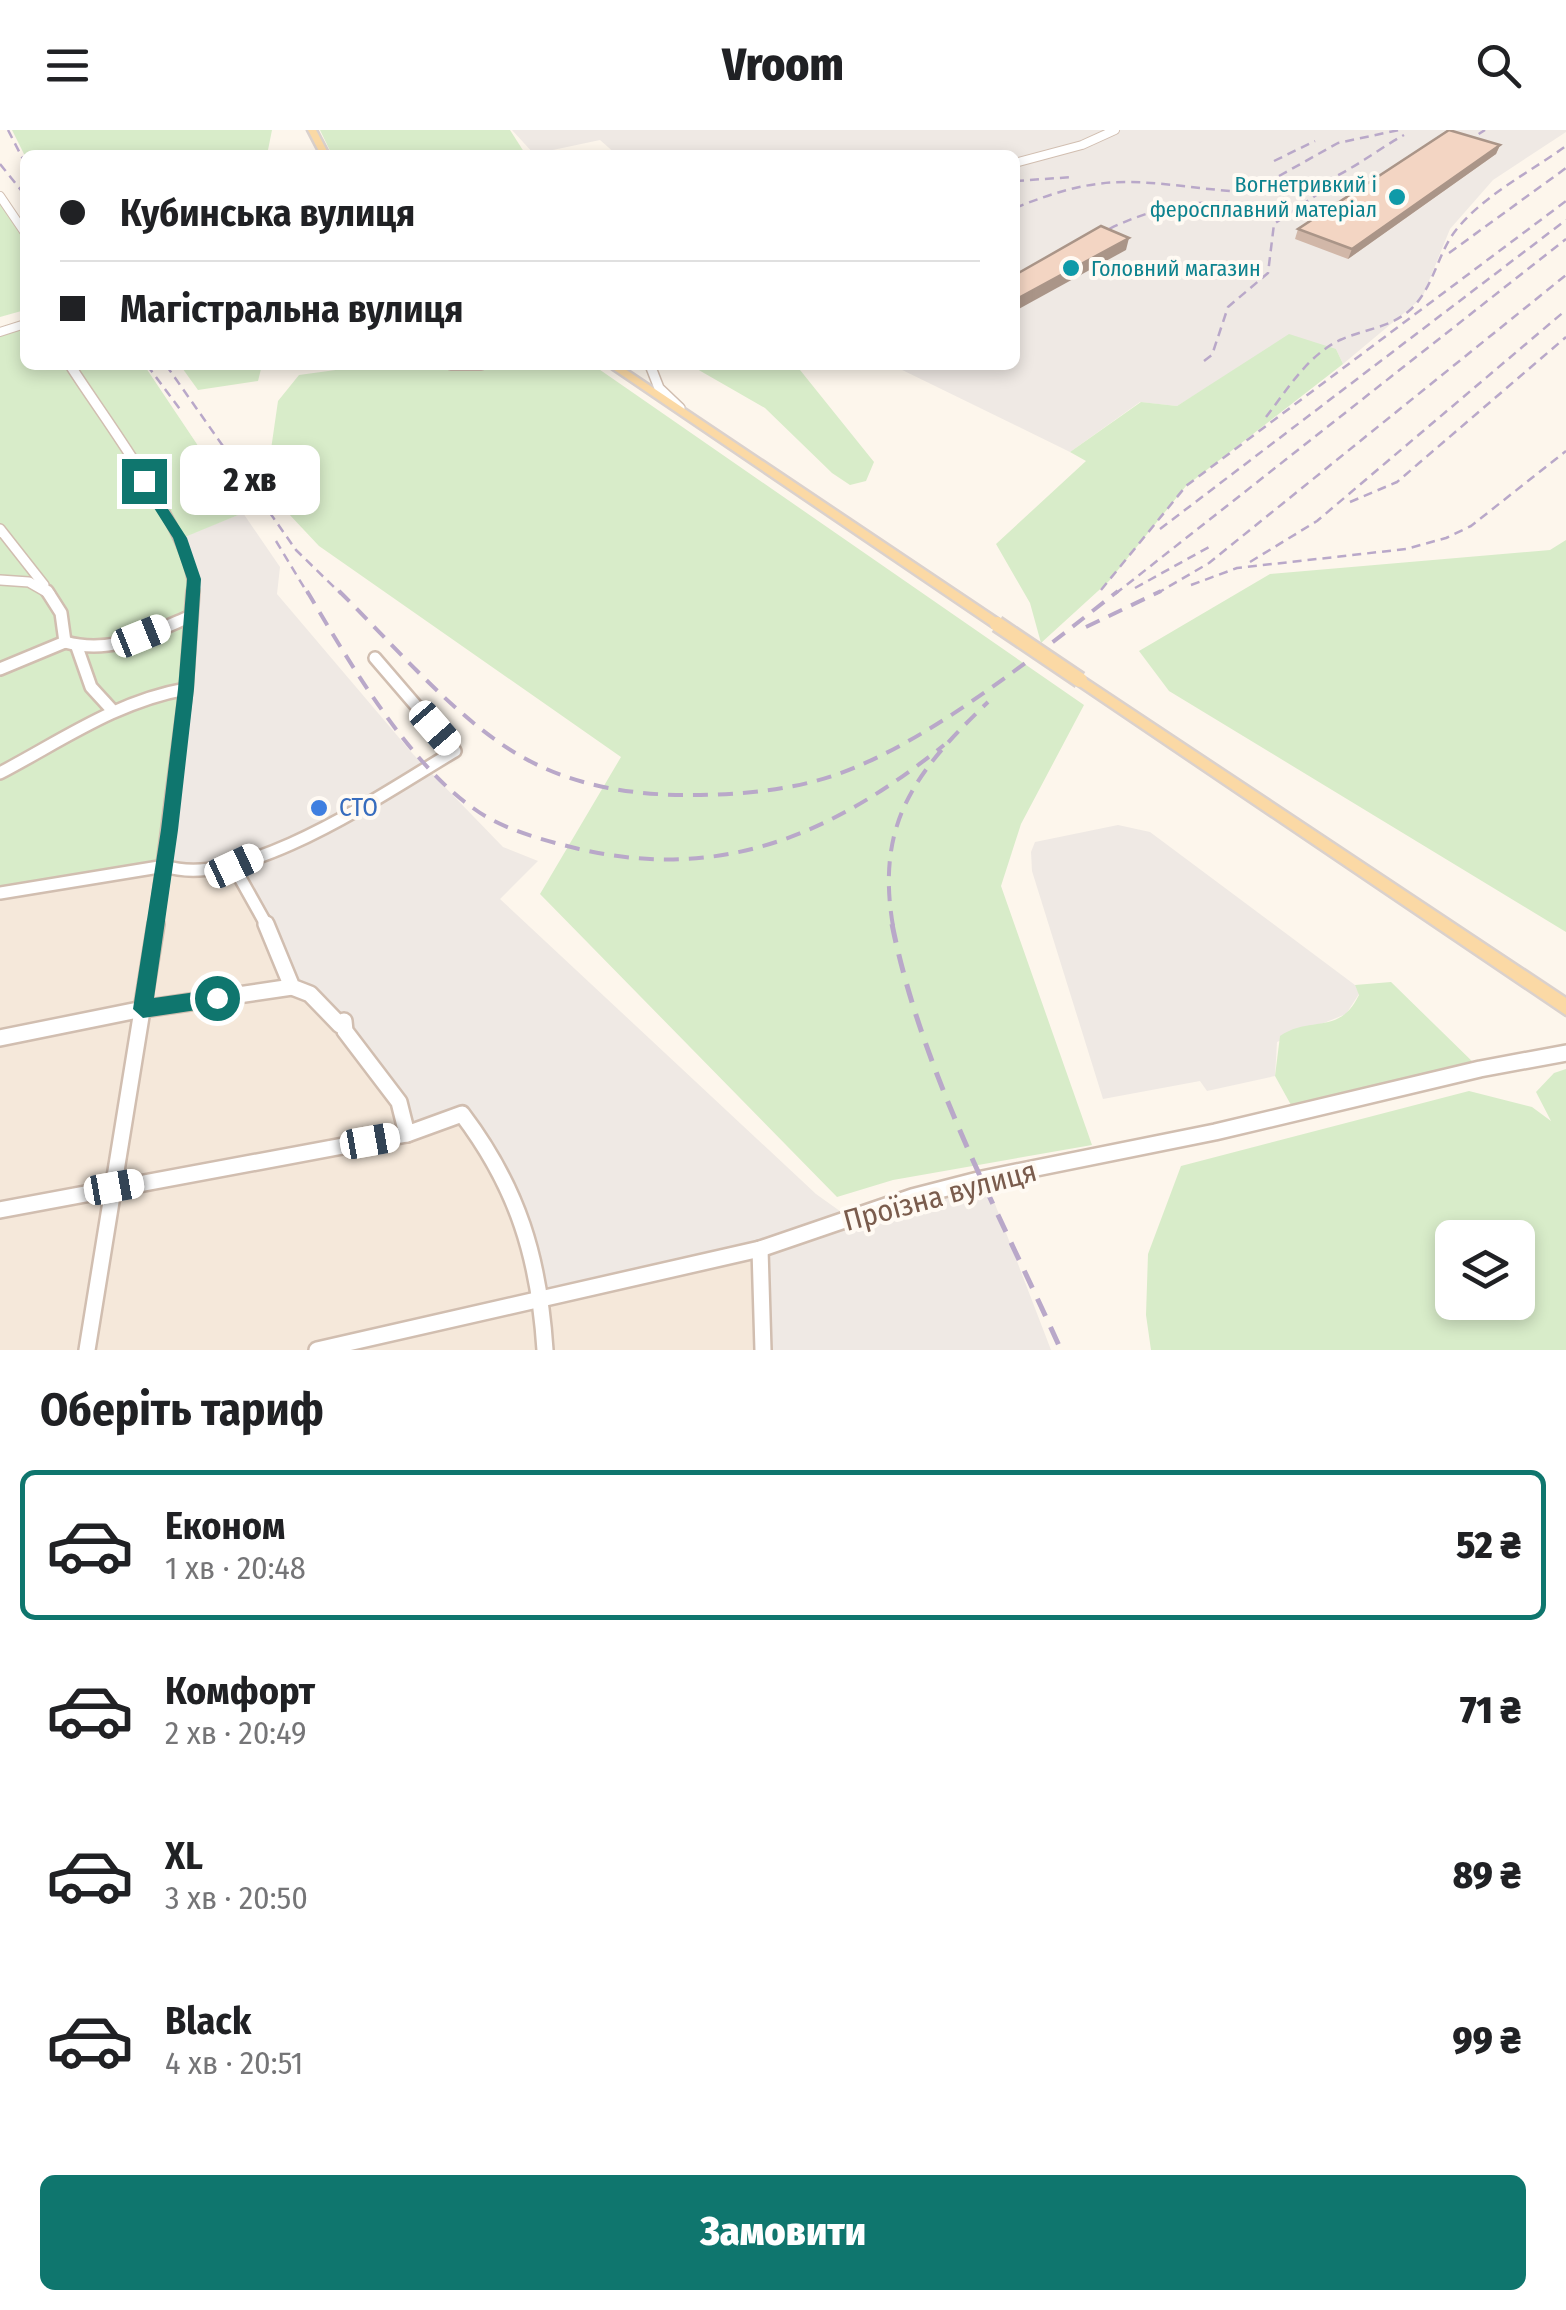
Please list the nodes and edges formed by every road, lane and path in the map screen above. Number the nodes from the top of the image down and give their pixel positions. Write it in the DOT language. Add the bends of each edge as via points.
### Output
graph roads {
  1 [pos="1115,130"];
  2 [pos="1020,162"];
  3 [pos="0,196"];
  4 [pos="20,226"];
  5 [pos="73,370"];
  6 [pos="620,370"];
  7 [pos="652,370"];
  8 [pos="686,414"];
  9 [pos="0,530"];
  10 [pos="0,580"];
  11 [pos="49,590"];
  12 [pos="192,616"];
  13 [pos="71,644"];
  14 [pos="375,658"];
  15 [pos="0,669"];
  16 [pos="186,689"];
  17 [pos="113,711"];
  18 [pos="0,773"];
  19 [pos="166,866"];
  20 [pos="234,866"];
  21 [pos="0,893"];
  22 [pos="292,987"];
  23 [pos="1566,1006"];
  24 [pos="143,1009"];
  25 [pos="0,1038"];
  26 [pos="1566,1053"];
  27 [pos="407,1134"];
  28 [pos="114,1187"];
  29 [pos="0,1210"];
  30 [pos="760,1249"];
  31 [pos="542,1299"];
  32 [pos="87,1350"];
  33 [pos="317,1350"];
  34 [pos="545,1350"];
  35 [pos="763,1350"];
  1 -- 2 [label="street"];
  3 -- 4 [label="street"];
  5 -- 12 [label="street" via="180,538 194,579"];
  6 -- 8 [label="main road"];
  7 -- 8 [label="street" via="659,388"];
  8 -- 23 [label="main road, bridge"];
  9 -- 11 [label="street"];
  10 -- 11 [label="street"];
  11 -- 13 [label="street"];
  12 -- 13 [label="street" via="110,648"];
  12 -- 16 [label="street"];
  13 -- 15 [label="street"];
  13 -- 17 [label="street" via="92,687"];
  14 -- 20 [label="street" via="455,751 329,823"];
  16 -- 17 [label="street"];
  16 -- 19 [label="street"];
  17 -- 18 [label="street"];
  19 -- 20 [label="street" via="187,873"];
  19 -- 21 [label="street"];
  19 -- 24 [label="street"];
  20 -- 22 [label="street"];
  22 -- 24 [label="street"];
  22 -- 27 [label="street" via="310,994 340,1025 344,1021 399,1102"];
  24 -- 25 [label="street"];
  24 -- 28 [label="street"];
  26 -- 30 [label="street, Проїзна вулиця" via="912,1197"];
  27 -- 28 [label="street"];
  27 -- 31 [label="street" via="462,1114 495,1160"];
  28 -- 29 [label="street"];
  28 -- 32 [label="street"];
  30 -- 31 [label="street, Проїзна вулиця"];
  30 -- 35 [label="street"];
  31 -- 33 [label="street, Проїзна вулиця"];
  31 -- 34 [label="street"];
}
